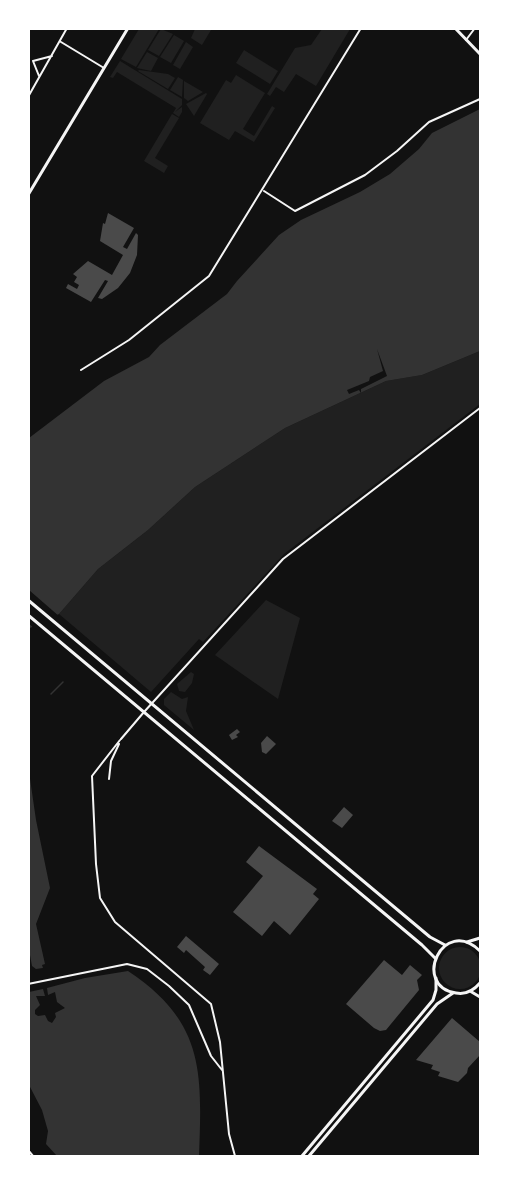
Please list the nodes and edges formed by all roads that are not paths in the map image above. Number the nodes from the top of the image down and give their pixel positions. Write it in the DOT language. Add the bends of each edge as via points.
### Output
graph roads {
  1 [pos="67,28"];
  2 [pos="128,28"];
  3 [pos="361,28"];
  4 [pos="455,28"];
  5 [pos="475,28"];
  6 [pos="466,40"];
  7 [pos="61,42"];
  8 [pos="480,54"];
  9 [pos="52,56"];
  10 [pos="28,58"];
  11 [pos="33,61"];
  12 [pos="104,68"];
  13 [pos="40,78"];
  14 [pos="28,97"];
  15 [pos="480,99"];
  16 [pos="263,191"];
  17 [pos="28,195"];
  18 [pos="81,370"];
  19 [pos="480,408"];
  20 [pos="28,600"];
  21 [pos="28,615"];
  22 [pos="152,704"];
  23 [pos="144,712"];
  24 [pos="120,740"];
  25 [pos="109,779"];
  26 [pos="480,938"];
  27 [pos="467,942"];
  28 [pos="446,945"];
  29 [pos="480,951"];
  30 [pos="435,958"];
  31 [pos="436,978"];
  32 [pos="28,984"];
  33 [pos="480,984"];
  34 [pos="470,992"];
  35 [pos="453,993"];
  36 [pos="480,997"];
  37 [pos="224,1072"];
  38 [pos="29,1150"];
  39 [pos="33,1156"];
  40 [pos="235,1156"];
  41 [pos="302,1156"];
  42 [pos="309,1156"];
  1 -- 7 [label="street"];
  2 -- 12 [label="main road"];
  3 -- 16 [label="street"];
  4 -- 6 [label="main road"];
  5 -- 6 [label="street"];
  6 -- 8 [label="main road"];
  7 -- 9 [label="street"];
  7 -- 12 [label="street"];
  9 -- 11 [label="street"];
  9 -- 13 [label="street"];
  10 -- 11 [label="street"];
  11 -- 13 [label="street"];
  12 -- 17 [label="main road"];
  13 -- 14 [label="street"];
  15 -- 16 [label="street" via="429,122 365,175 295,211"];
  16 -- 18 [label="street" via="209,276 129,340"];
  19 -- 22 [label="street" via="284,559"];
  20 -- 22 [label="main road"];
  21 -- 23 [label="main road"];
  22 -- 23 [label="street"];
  22 -- 28 [label="main road" via="430,937"];
  23 -- 24 [label="street"];
  23 -- 30 [label="main road"];
  24 -- 25 [label="street"];
  24 -- 37 [label="street" via="92,776 100,898 116,922 211,1004"];
  26 -- 27 [label="main road"];
  27 -- 28 [label="main road"];
  27 -- 29 [label="main road"];
  28 -- 30 [label="main road"];
  30 -- 31 [label="main road"];
  31 -- 35 [label="main road"];
  31 -- 41 [label="main road" via="433,1000"];
  32 -- 37 [label="street" via="127,964 147,969 189,1005 211,1056"];
  33 -- 34 [label="main road"];
  34 -- 35 [label="main road"];
  34 -- 36 [label="main road"];
  35 -- 42 [label="main road" via="437,1004"];
  37 -- 40 [label="street" via="229,1134"];
  38 -- 39 [label="street"];
}
